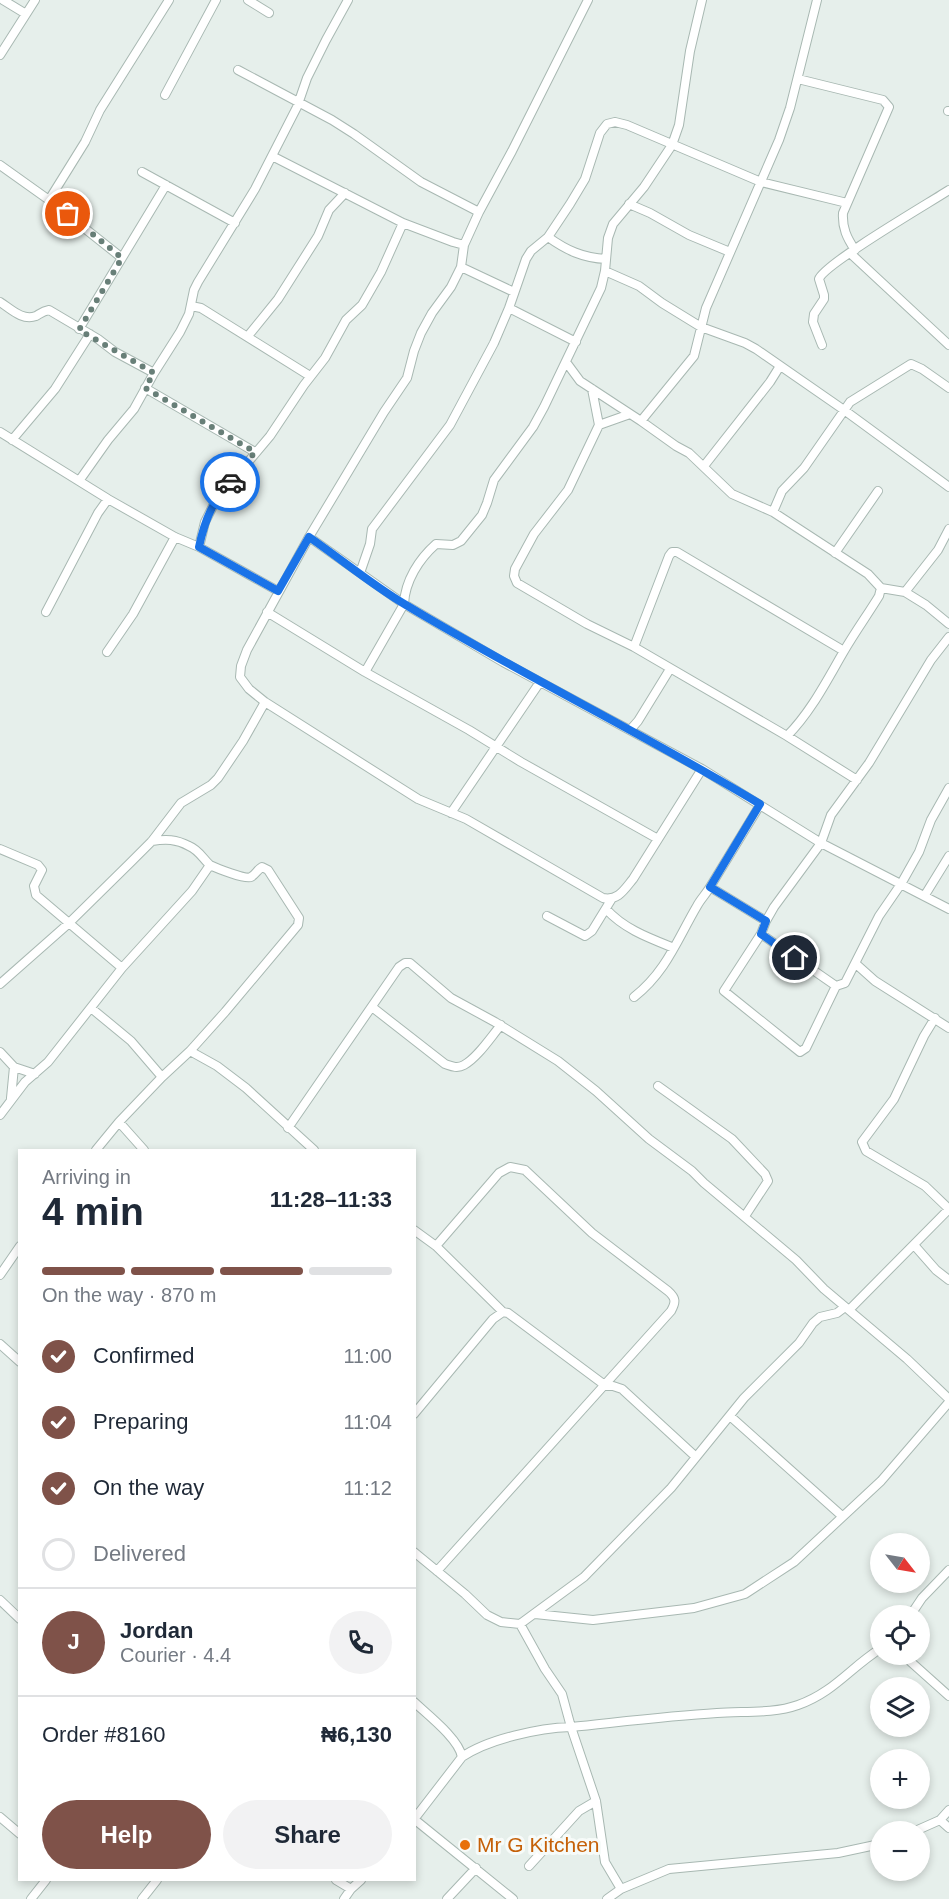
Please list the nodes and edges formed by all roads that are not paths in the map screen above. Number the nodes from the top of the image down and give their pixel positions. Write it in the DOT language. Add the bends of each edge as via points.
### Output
graph roads {
  1 [pos="3,0"];
  2 [pos="35,0"];
  3 [pos="168,0"];
  4 [pos="216,0"];
  5 [pos="248,0"];
  6 [pos="348,0"];
  7 [pos="588,0"];
  8 [pos="702,0"];
  9 [pos="817,0"];
  10 [pos="269,13"];
  11 [pos="26,14"];
  12 [pos="0,55"];
  13 [pos="238,70"];
  14 [pos="798,79"];
  15 [pos="165,95"];
  16 [pos="298,102"];
  17 [pos="672,145"];
  18 [pos="272,156"];
  19 [pos="0,165"];
  20 [pos="142,172"];
  21 [pos="761,182"];
  22 [pos="166,185"];
  23 [pos="948,192"];
  24 [pos="345,193"];
  25 [pos="49,200"];
  26 [pos="847,203"];
  27 [pos="629,204"];
  28 [pos="479,212"];
  29 [pos="235,223"];
  30 [pos="403,223"];
  31 [pos="548,237"];
  32 [pos="464,244"];
  33 [pos="853,251"];
  34 [pos="730,252"];
  35 [pos="122,258"];
  36 [pos="606,259"];
  37 [pos="461,267"];
  38 [pos="605,271"];
  39 [pos="514,292"];
  40 [pos="0,303"];
  41 [pos="191,306"];
  42 [pos="509,308"];
  43 [pos="701,327"];
  44 [pos="79,330"];
  45 [pos="90,334"];
  46 [pos="248,336"];
  47 [pos="576,342"];
  48 [pos="822,345"];
  49 [pos="949,345"];
  50 [pos="566,362"];
  51 [pos="780,366"];
  52 [pos="154,373"];
  53 [pos="310,376"];
  54 [pos="145,388"];
  55 [pos="949,388"];
  56 [pos="592,389"];
  57 [pos="844,410"];
  58 [pos="630,414"];
  59 [pos="641,421"];
  60 [pos="599,425"];
  61 [pos="0,432"];
  62 [pos="12,440"];
  63 [pos="255,452"];
  64 [pos="704,466"];
  65 [pos="79,481"];
  66 [pos="949,488"];
  67 [pos="878,491"];
  68 [pos="108,499"];
  69 [pos="773,512"];
  70 [pos="949,529"];
  71 [pos="175,537"];
  72 [pos="309,537"];
  73 [pos="199,547"];
  74 [pos="835,553"];
  75 [pos="360,573"];
  76 [pos="881,588"];
  77 [pos="278,591"];
  78 [pos="905,592"];
  79 [pos="404,604"];
  80 [pos="46,612"];
  81 [pos="267,612"];
  82 [pos="949,624"];
  83 [pos="949,637"];
  84 [pos="634,647"];
  85 [pos="844,651"];
  86 [pos="107,652"];
  87 [pos="670,669"];
  88 [pos="365,672"];
  89 [pos="540,682"];
  90 [pos="265,702"];
  91 [pos="630,730"];
  92 [pos="787,736"];
  93 [pos="496,746"];
  94 [pos="702,769"];
  95 [pos="857,780"];
  96 [pos="949,788"];
  97 [pos="760,804"];
  98 [pos="451,813"];
  99 [pos="658,839"];
  100 [pos="152,841"];
  101 [pos="821,843"];
  102 [pos="0,849"];
  103 [pos="949,856"];
  104 [pos="210,865"];
  105 [pos="901,884"];
  106 [pos="710,887"];
  107 [pos="925,895"];
  108 [pos="611,900"];
  109 [pos="606,909"];
  110 [pos="949,909"];
  111 [pos="547,916"];
  112 [pos="766,921"];
  113 [pos="68,924"];
  114 [pos="761,934"];
  115 [pos="674,948"];
  116 [pos="856,964"];
  117 [pos="122,968"];
  118 [pos="0,984"];
  119 [pos="836,986"];
  120 [pos="634,997"];
  121 [pos="372,1007"];
  122 [pos="91,1008"];
  123 [pos="934,1018"];
  124 [pos="501,1025"];
  125 [pos="949,1028"];
  126 [pos="190,1051"];
  127 [pos="0,1053"];
  128 [pos="14,1067"];
  129 [pos="35,1074"];
  130 [pos="162,1077"];
  131 [pos="658,1086"];
  132 [pos="11,1099"];
  133 [pos="0,1115"];
  134 [pos="119,1122"];
  135 [pos="288,1128"];
  136 [pos="97,1149"];
  137 [pos="143,1149"];
  138 [pos="313,1149"];
  139 [pos="949,1209"];
  140 [pos="745,1216"];
  141 [pos="416,1231"];
  142 [pos="914,1245"];
  143 [pos="436,1246"];
  144 [pos="18,1249"];
  145 [pos="0,1275"];
  146 [pos="949,1280"];
  147 [pos="847,1309"];
  148 [pos="503,1312"];
  149 [pos="0,1344"];
  150 [pos="18,1360"];
  151 [pos="606,1386"];
  152 [pos="949,1401"];
  153 [pos="416,1412"];
  154 [pos="730,1416"];
  155 [pos="696,1457"];
  156 [pos="842,1516"];
  157 [pos="416,1554"];
  158 [pos="949,1570"];
  159 [pos="437,1571"];
  160 [pos="0,1600"];
  161 [pos="917,1605"];
  162 [pos="535,1614"];
  163 [pos="18,1617"];
  164 [pos="520,1624"];
  165 [pos="870,1656"];
  166 [pos="914,1665"];
  167 [pos="949,1696"];
  168 [pos="416,1704"];
  169 [pos="572,1727"];
  170 [pos="462,1757"];
  171 [pos="596,1801"];
  172 [pos="949,1810"];
  173 [pos="416,1816"];
  174 [pos="1,1820"];
  175 [pos="940,1820"];
  176 [pos="416,1821"];
  177 [pos="930,1824"];
  178 [pos="949,1828"];
  179 [pos="18,1833"];
  180 [pos="870,1846"];
  181 [pos="529,1866"];
  182 [pos="476,1868"];
  183 [pos="45,1881"];
  184 [pos="156,1881"];
  185 [pos="338,1881"];
  186 [pos="360,1881"];
  187 [pos="351,1889"];
  188 [pos="621,1889"];
  189 [pos="31,1899"];
  190 [pos="142,1899"];
  191 [pos="344,1899"];
  192 [pos="447,1899"];
  193 [pos="513,1899"];
  194 [pos="607,1899"];
  1 -- 11 [label="street"];
  2 -- 11 [label="street"];
  3 -- 25 [label="street"];
  4 -- 15 [label="street"];
  5 -- 10 [label="street"];
  6 -- 16 [label="street"];
  7 -- 28 [label="street"];
  8 -- 17 [label="street"];
  9 -- 14 [label="street"];
  11 -- 12 [label="street"];
  13 -- 16 [label="street"];
  14 -- 21 [label="street"];
  14 -- 26 [label="street" via="883,100 889,107"];
  16 -- 18 [label="street"];
  16 -- 28 [label="street" via="354,134 421,182"];
  17 -- 21 [label="street"];
  17 -- 27 [label="street"];
  17 -- 31 [label="street" via="627,125 607,124 600,133 585,179"];
  18 -- 24 [label="street"];
  18 -- 29 [label="street"];
  19 -- 25 [label="street"];
  20 -- 22 [label="street"];
  21 -- 26 [label="street"];
  21 -- 34 [label="street"];
  22 -- 29 [label="street"];
  22 -- 35 [label="street"];
  23 -- 33 [label="street"];
  24 -- 30 [label="street"];
  24 -- 46 [label="street" via="329,210 318,236 278,299"];
  25 -- 35 [label="street"];
  26 -- 33 [label="street" via="842,223"];
  27 -- 34 [label="street" via="689,236"];
  27 -- 36 [label="street" via="613,224"];
  28 -- 32 [label="street"];
  29 -- 41 [label="street" via="198,282"];
  30 -- 32 [label="street"];
  30 -- 53 [label="street" via="362,305 346,320"];
  31 -- 36 [label="street" via="577,254"];
  31 -- 39 [label="street" via="526,259"];
  32 -- 37 [label="street"];
  33 -- 48 [label="street" via="820,276 824,299 813,322"];
  33 -- 49 [label="street"];
  34 -- 43 [label="street"];
  35 -- 44 [label="street"];
  36 -- 38 [label="street"];
  37 -- 39 [label="street"];
  37 -- 72 [label="street" via="421,333 407,378"];
  38 -- 43 [label="street" via="639,286"];
  38 -- 47 [label="street"];
  39 -- 42 [label="street"];
  40 -- 44 [label="street" via="27,318 49,310"];
  41 -- 46 [label="street"];
  41 -- 52 [label="street"];
  42 -- 47 [label="street"];
  42 -- 75 [label="street" via="450,425 372,529"];
  43 -- 51 [label="street" via="745,343"];
  43 -- 59 [label="street" via="689,365"];
  44 -- 45 [label="street"];
  45 -- 52 [label="street"];
  45 -- 62 [label="street" via="55,389"];
  46 -- 53 [label="street"];
  47 -- 50 [label="street"];
  50 -- 56 [label="street" via="573,374"];
  50 -- 79 [label="street" via="534,427 494,480 482,515 461,541 453,545 435,544 430,549 409,580"];
  51 -- 57 [label="street"];
  51 -- 64 [label="street"];
  52 -- 54 [label="street"];
  53 -- 63 [label="street" via="278,426"];
  54 -- 63 [label="street"];
  54 -- 65 [label="street" via="131,414"];
  55 -- 57 [label="street" via="911,364 858,395"];
  56 -- 58 [label="street"];
  56 -- 60 [label="street"];
  57 -- 66 [label="street"];
  57 -- 69 [label="street" via="804,468 782,491"];
  58 -- 59 [label="street"];
  58 -- 60 [label="street"];
  59 -- 64 [label="street"];
  60 -- 84 [label="street" via="568,490 534,534 514,576 517,583 537,596"];
  61 -- 62 [label="street"];
  62 -- 65 [label="street"];
  63 -- 73 [label="street" via="216,500"];
  64 -- 69 [label="street" via="732,494"];
  65 -- 68 [label="street"];
  67 -- 74 [label="street"];
  68 -- 71 [label="street"];
  68 -- 80 [label="street"];
  69 -- 74 [label="street"];
  70 -- 78 [label="street" via="938,550"];
  71 -- 73 [label="street"];
  71 -- 86 [label="street" via="133,614"];
  72 -- 75 [label="street"];
  72 -- 77 [label="street"];
  73 -- 77 [label="street"];
  74 -- 76 [label="street" via="868,574"];
  75 -- 79 [label="street"];
  76 -- 78 [label="street"];
  76 -- 85 [label="street"];
  77 -- 81 [label="street"];
  78 -- 82 [label="street"];
  79 -- 88 [label="street"];
  79 -- 89 [label="street"];
  81 -- 88 [label="street"];
  81 -- 90 [label="street" via="247,650 240,676"];
  83 -- 95 [label="street"];
  84 -- 85 [label="street" via="669,556 677,552"];
  84 -- 87 [label="street"];
  85 -- 92 [label="street" via="831,676"];
  87 -- 91 [label="street"];
  87 -- 92 [label="street"];
  88 -- 93 [label="street"];
  89 -- 91 [label="street"];
  89 -- 93 [label="street"];
  90 -- 98 [label="street" via="418,799"];
  90 -- 100 [label="street" via="218,778 181,803"];
  91 -- 94 [label="street"];
  92 -- 95 [label="street"];
  93 -- 98 [label="street"];
  93 -- 99 [label="street"];
  94 -- 97 [label="street"];
  94 -- 99 [label="street"];
  95 -- 101 [label="street" via="831,815"];
  96 -- 105 [label="street"];
  97 -- 101 [label="street"];
  97 -- 106 [label="street"];
  98 -- 108 [label="street"];
  99 -- 108 [label="street" via="633,879"];
  100 -- 104 [label="street" via="168,839 184,844 202,854"];
  100 -- 113 [label="street"];
  101 -- 105 [label="street"];
  101 -- 112 [label="street"];
  102 -- 113 [label="street" via="38,865 42,870 34,890 36,895"];
  103 -- 107 [label="street"];
  104 -- 117 [label="street" via="192,891"];
  104 -- 126 [label="street" via="248,878 262,867 268,870 300,918"];
  105 -- 107 [label="street"];
  105 -- 116 [label="street" via="879,916"];
  106 -- 112 [label="street"];
  106 -- 115 [label="street"];
  107 -- 110 [label="street"];
  108 -- 109 [label="street"];
  109 -- 111 [label="street" via="585,936"];
  109 -- 115 [label="street" via="628,927"];
  112 -- 114 [label="street"];
  113 -- 117 [label="street"];
  113 -- 118 [label="street"];
  114 -- 119 [label="street"];
  114 -- 119 [label="street" via="724,991 800,1052 806,1048"];
  115 -- 120 [label="street" via="659,973"];
  116 -- 119 [label="street" via="845,983"];
  116 -- 123 [label="street" via="874,981"];
  117 -- 122 [label="street"];
  121 -- 124 [label="street" via="455,1068 476,1055"];
  121 -- 124 [label="street" via="399,967 410,963 451,998"];
  121 -- 135 [label="street"];
  122 -- 129 [label="street"];
  122 -- 130 [label="street" via="130,1041"];
  123 -- 125 [label="street"];
  123 -- 139 [label="street" via="894,1099 862,1142 866,1151 926,1186"];
  124 -- 140 [label="street" via="558,1061"];
  126 -- 130 [label="street"];
  126 -- 135 [label="street" via="246,1088"];
  127 -- 128 [label="street"];
  128 -- 129 [label="street"];
  128 -- 132 [label="street"];
  129 -- 132 [label="street"];
  130 -- 134 [label="street"];
  131 -- 140 [label="street" via="732,1139 765,1174 768,1181"];
  132 -- 133 [label="street"];
  134 -- 136 [label="street"];
  134 -- 137 [label="street"];
  135 -- 138 [label="street"];
  139 -- 142 [label="street"];
  140 -- 147 [label="street"];
  141 -- 143 [label="street"];
  142 -- 146 [label="street"];
  142 -- 147 [label="street"];
  143 -- 148 [label="street"];
  143 -- 151 [label="street" via="499,1173 510,1167 525,1170 541,1183 592,1233 674,1296 671,1311"];
  144 -- 145 [label="street"];
  147 -- 152 [label="street" via="907,1359"];
  147 -- 154 [label="street" via="813,1323"];
  148 -- 151 [label="street"];
  148 -- 153 [label="street"];
  149 -- 150 [label="street"];
  151 -- 155 [label="street" via="622,1389"];
  151 -- 159 [label="street"];
  152 -- 156 [label="street" via="881,1481"];
  154 -- 155 [label="street"];
  154 -- 156 [label="street"];
  155 -- 162 [label="street" via="584,1577"];
  156 -- 162 [label="street" via="794,1562 745,1594 694,1608 593,1620"];
  157 -- 159 [label="street"];
  158 -- 161 [label="street"];
  159 -- 164 [label="street" via="487,1615 501,1622"];
  160 -- 163 [label="street"];
  162 -- 164 [label="street"];
  164 -- 169 [label="street" via="562,1694"];
  165 -- 169 [label="street" via="832,1688 798,1706"];
  166 -- 167 [label="street"];
  168 -- 170 [label="street" via="461,1749"];
  169 -- 170 [label="street" via="540,1730 475,1748"];
  169 -- 171 [label="street"];
  170 -- 173 [label="street"];
  171 -- 181 [label="street" via="579,1811"];
  171 -- 188 [label="street" via="605,1862"];
  172 -- 175 [label="street"];
  174 -- 179 [label="street"];
  175 -- 177 [label="street"];
  175 -- 178 [label="street"];
  176 -- 182 [label="street"];
  180 -- 188 [label="street" via="838,1853 669,1869"];
  182 -- 192 [label="street"];
  182 -- 193 [label="street"];
  183 -- 189 [label="street"];
  184 -- 190 [label="street"];
  185 -- 187 [label="street"];
  186 -- 187 [label="street"];
  187 -- 191 [label="street"];
  188 -- 194 [label="street"];
}
